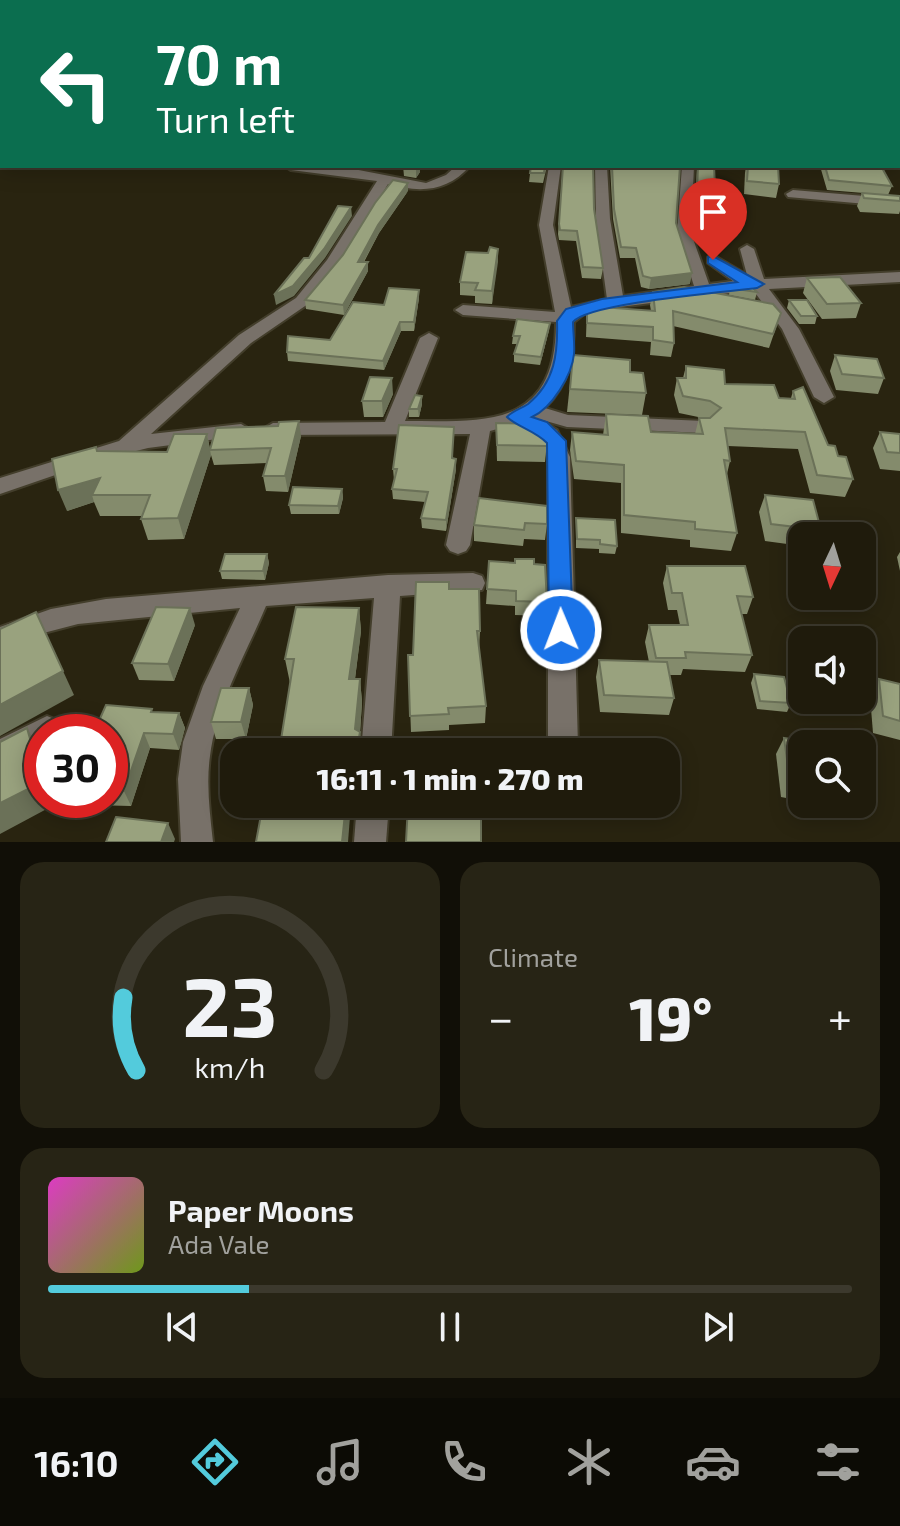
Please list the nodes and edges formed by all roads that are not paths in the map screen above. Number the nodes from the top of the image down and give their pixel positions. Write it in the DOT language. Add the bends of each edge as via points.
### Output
graph roads {
  1 [pos="310,168"];
  2 [pos="462,168"];
  3 [pos="554,168"];
  4 [pos="601,168"];
  5 [pos="688,168"];
  6 [pos="384,180"];
  7 [pos="793,194"];
  8 [pos="900,203"];
  9 [pos="747,249"];
  10 [pos="713,260"];
  11 [pos="900,277"];
  12 [pos="757,284"];
  13 [pos="703,289"];
  14 [pos="676,293"];
  15 [pos="616,301"];
  16 [pos="463,310"];
  17 [pos="776,311"];
  18 [pos="564,320"];
  19 [pos="429,338"];
  20 [pos="824,397"];
  21 [pos="524,413"];
  22 [pos="481,427"];
  23 [pos="704,427"];
  24 [pos="392,428"];
  25 [pos="128,444"];
  26 [pos="0,486"];
  27 [pos="458,545"];
  28 [pos="473,583"];
  29 [pos="388,585"];
  30 [pos="258,596"];
  31 [pos="0,638"];
  32 [pos="377,738"];
  33 [pos="563,738"];
  34 [pos="24,742"];
  35 [pos="0,755"];
  36 [pos="372,818"];
  37 [pos="197,842"];
  38 [pos="370,842"];
  1 -- 6 [label="street"];
  2 -- 6 [label="street" via="433,187"];
  3 -- 18 [label="street" via="546,225"];
  4 -- 15 [label="street"];
  5 -- 13 [label="street" via="684,233"];
  6 -- 25 [label="street" via="302,301 245,339"];
  7 -- 8 [label="street"];
  9 -- 12 [label="street"];
  10 -- 12 [label="street"];
  11 -- 12 [label="street"];
  12 -- 13 [label="street"];
  12 -- 17 [label="street"];
  13 -- 14 [label="street"];
  14 -- 15 [label="street"];
  14 -- 17 [label="street"];
  15 -- 18 [label="street" via="584,307"];
  16 -- 18 [label="street"];
  17 -- 20 [label="street"];
  18 -- 21 [label="street" via="563,367 544,398"];
  19 -- 24 [label="street"];
  21 -- 22 [label="street"];
  21 -- 23 [label="street" via="567,421"];
  21 -- 33 [label="street" via="551,434 557,449"];
  22 -- 24 [label="street"];
  22 -- 27 [label="street"];
  24 -- 25 [label="street" via="229,430"];
  25 -- 26 [label="street"];
  28 -- 29 [label="street"];
  29 -- 30 [label="street"];
  29 -- 32 [label="street"];
  30 -- 31 [label="street" via="74,615"];
  30 -- 37 [label="street" via="198,744 193,793"];
  34 -- 35 [label="street"];
  36 -- 38 [label="street"];
}
